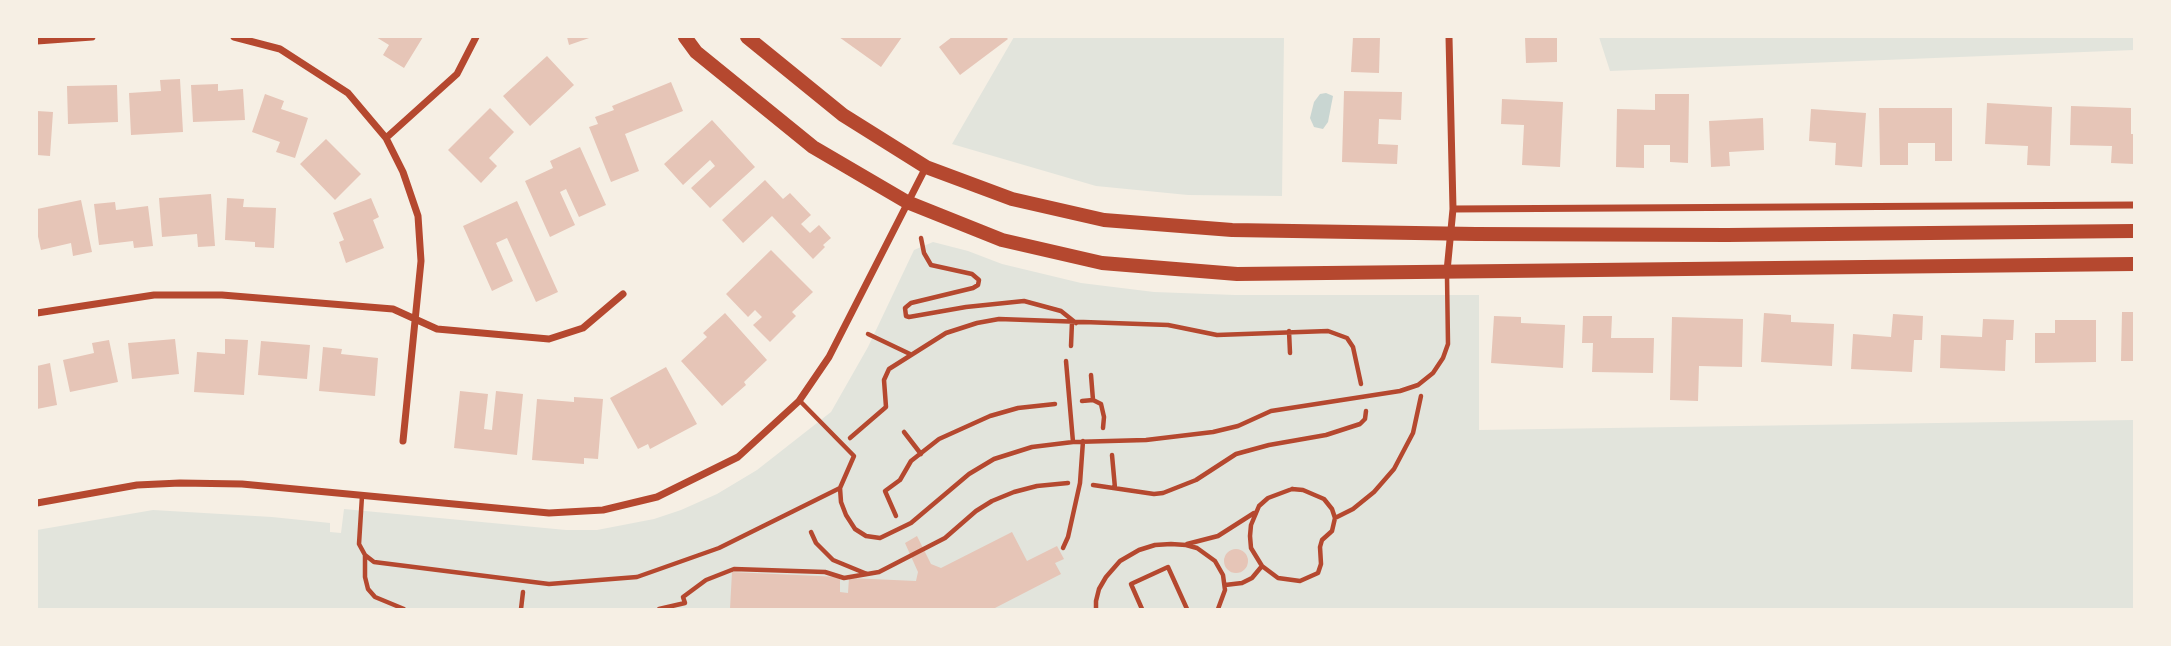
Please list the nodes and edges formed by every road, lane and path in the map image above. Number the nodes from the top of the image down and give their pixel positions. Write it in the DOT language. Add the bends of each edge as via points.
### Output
graph roads {
  1 [pos="92,37"];
  2 [pos="234,37"];
  3 [pos="476,37"];
  4 [pos="685,37"];
  5 [pos="747,37"];
  6 [pos="1449,37"];
  7 [pos="37,41"];
  8 [pos="386,138"];
  9 [pos="926,167"];
  10 [pos="906,202"];
  11 [pos="2134,205"];
  12 [pos="1452,209"];
  13 [pos="2134,231"];
  14 [pos="1450,233"];
  15 [pos="921,238"];
  16 [pos="2134,264"];
  17 [pos="1447,271"];
  18 [pos="623,294"];
  19 [pos="37,313"];
  20 [pos="414,320"];
  21 [pos="1074,322"];
  22 [pos="1289,331"];
  23 [pos="868,334"];
  24 [pos="1071,346"];
  25 [pos="1290,353"];
  26 [pos="910,354"];
  27 [pos="1066,361"];
  28 [pos="1091,375"];
  29 [pos="1361,380"];
  30 [pos="1423,382"];
  31 [pos="1093,400"];
  32 [pos="799,401"];
  33 [pos="1081,401"];
  34 [pos="1055,404"];
  35 [pos="1366,411"];
  36 [pos="1103,428"];
  37 [pos="904,432"];
  38 [pos="403,441"];
  39 [pos="1083,441"];
  40 [pos="1073,442"];
  41 [pos="843,445"];
  42 [pos="921,454"];
  43 [pos="1112,456"];
  44 [pos="1087,484"];
  45 [pos="840,488"];
  46 [pos="1115,488"];
  47 [pos="362,495"];
  48 [pos="37,503"];
  49 [pos="1255,512"];
  50 [pos="897,517"];
  51 [pos="1335,518"];
  52 [pos="811,532"];
  53 [pos="1186,545"];
  54 [pos="1063,548"];
  55 [pos="365,555"];
  56 [pos="1262,566"];
  57 [pos="868,575"];
  58 [pos="1225,585"];
  59 [pos="404,609"];
  60 [pos="1096,609"];
  61 [pos="1142,609"];
  62 [pos="1187,609"];
  63 [pos="1218,609"];
  1 -- 7 [label="street"];
  2 -- 8 [label="street" via="280,49 348,93"];
  3 -- 8 [label="street" via="457,74"];
  4 -- 10 [label="main road" via="696,52 813,147"];
  5 -- 9 [label="main road" via="843,115"];
  6 -- 12 [label="street"];
  8 -- 20 [label="street" via="418,216 421,261"];
  9 -- 10 [label="street"];
  9 -- 14 [label="main road" via="1012,199 1104,219 1232,230"];
  10 -- 17 [label="main road" via="1002,240 1102,263 1237,274"];
  10 -- 32 [label="street" via="829,357"];
  11 -- 12 [label="street"];
  12 -- 14 [label="street"];
  13 -- 14 [label="main road"];
  14 -- 17 [label="street"];
  15 -- 21 [label="path" via="932,265 972,274 979,280 973,288 911,303 905,308 906,316 1024,301 1061,310"];
  16 -- 17 [label="main road"];
  17 -- 30 [label="lane" via="1448,344 1443,358"];
  18 -- 20 [label="street" via="583,328 549,339 437,329"];
  19 -- 20 [label="street" via="154,295 222,295 393,309"];
  20 -- 38 [label="street"];
  21 -- 22 [label="path" via="1168,325 1217,335"];
  21 -- 24 [label="path"];
  21 -- 26 [label="path" via="1021,318 977,323 946,333"];
  22 -- 25 [label="path"];
  22 -- 29 [label="path" via="1328,331 1347,338"];
  23 -- 26 [label="path"];
  26 -- 41 [label="path" via="889,369 884,380 886,407"];
  27 -- 40 [label="lane"];
  28 -- 31 [label="path"];
  30 -- 39 [label="lane" via="1400,391 1271,411 1213,432"];
  30 -- 51 [label="path" via="1413,433 1394,469 1374,492"];
  31 -- 33 [label="path"];
  31 -- 36 [label="path" via="1103,407"];
  32 -- 41 [label="lane"];
  32 -- 47 [label="street" via="738,457 657,497 603,510 549,513"];
  34 -- 42 [label="path" via="990,416 939,439"];
  35 -- 46 [label="path" via="1360,424 1236,454 1196,480 1163,493"];
  37 -- 42 [label="path"];
  39 -- 40 [label="lane"];
  39 -- 54 [label="lane" via="1080,483"];
  40 -- 45 [label="lane" via="1032,447 994,459 911,523 880,538 855,528 845,515"];
  41 -- 45 [label="lane" via="854,456"];
  42 -- 50 [label="path" via="885,491"];
  43 -- 46 [label="path"];
  44 -- 46 [label="path"];
  45 -- 55 [label="lane" via="719,548 637,577 548,583 373,562"];
  47 -- 48 [label="street" via="180,483 136,485"];
  47 -- 55 [label="lane" via="359,544"];
  49 -- 51 [label="path" via="1268,498 1293,489 1324,499"];
  49 -- 53 [label="path" via="1218,536"];
  49 -- 56 [label="path" via="1251,548"];
  51 -- 56 [label="path" via="1332,531 1322,540 1318,573 1300,581 1289,580"];
  52 -- 57 [label="path" via="833,560"];
  53 -- 58 [label="path" via="1215,561"];
  53 -- 60 [label="path" via="1155,545 1121,561 1099,589"];
  55 -- 59 [label="lane" via="368,589 375,597"];
  56 -- 58 [label="path" via="1252,578"];
  58 -- 63 [label="path"];
  61 -- 62 [label="path" via="1131,584 1168,567"];
}
